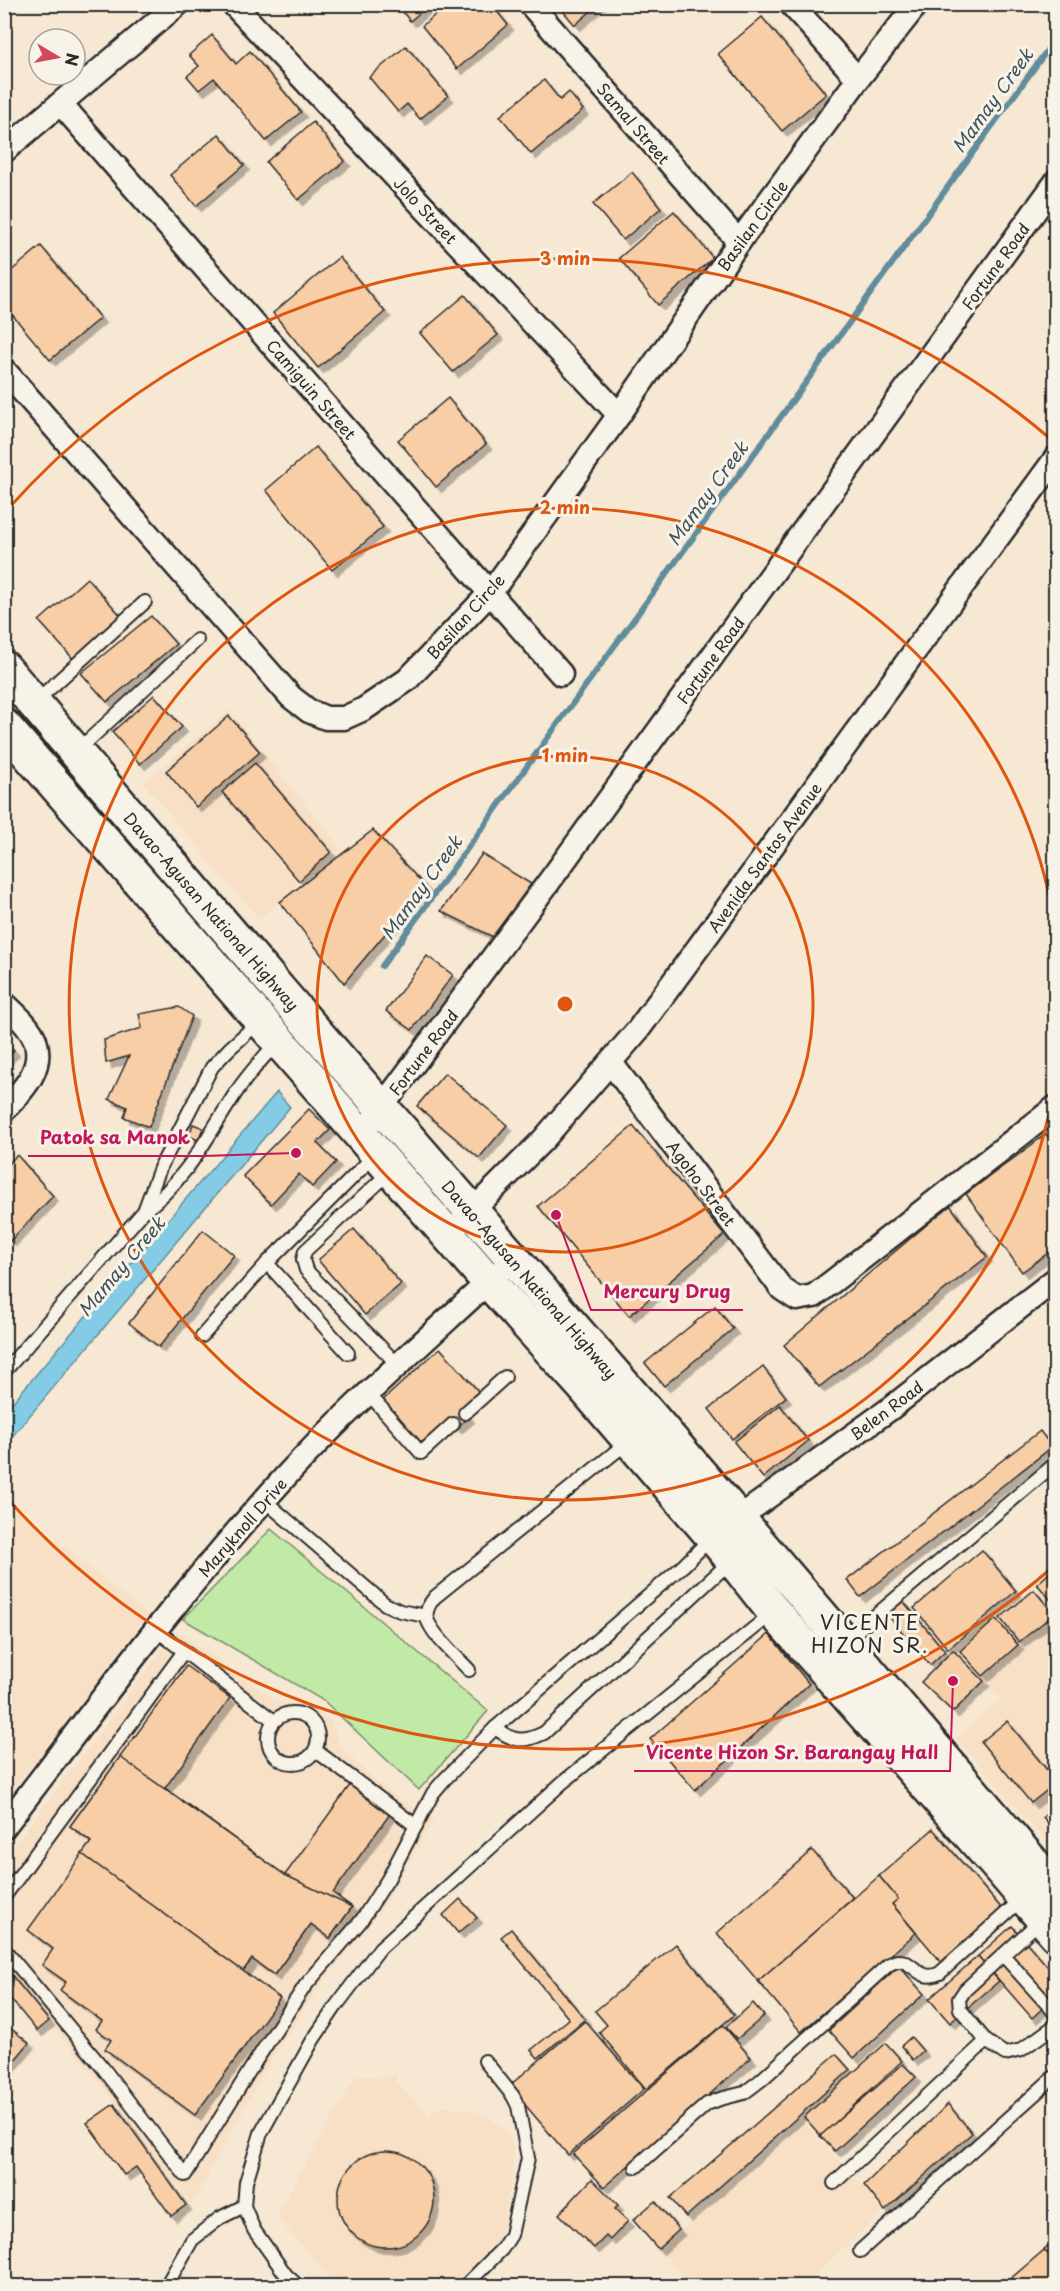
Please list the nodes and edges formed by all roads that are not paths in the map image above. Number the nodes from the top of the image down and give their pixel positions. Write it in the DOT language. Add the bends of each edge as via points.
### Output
graph roads {
  1 [pos="178,4"];
  2 [pos="233,4"];
  3 [pos="530,4"];
  4 [pos="791,4"];
  5 [pos="917,4"];
  6 [pos="858,79"];
  7 [pos="61,104"];
  8 [pos="4,151"];
  9 [pos="1056,182"];
  10 [pos="739,242"];
  11 [pos="4,370"];
  12 [pos="619,414"];
  13 [pos="1056,458"];
  14 [pos="491,592"];
  15 [pos="145,602"];
  16 [pos="197,640"];
  17 [pos="4,668"];
  18 [pos="561,674"];
  19 [pos="34,703"];
  20 [pos="4,726"];
  21 [pos="76,752"];
  22 [pos="4,1003"];
  23 [pos="282,1019"];
  24 [pos="611,1063"];
  25 [pos="1056,1107"];
  26 [pos="4,1110"];
  27 [pos="384,1140"];
  28 [pos="144,1211"];
  29 [pos="472,1211"];
  30 [pos="448,1235"];
  31 [pos="514,1259"];
  32 [pos="267,1263"];
  33 [pos="1056,1279"];
  34 [pos="489,1282"];
  35 [pos="202,1336"];
  36 [pos="348,1353"];
  37 [pos="399,1366"];
  38 [pos="4,1372"];
  39 [pos="595,1376"];
  40 [pos="505,1377"];
  41 [pos="369,1394"];
  42 [pos="465,1413"];
  43 [pos="453,1424"];
  44 [pos="629,1441"];
  45 [pos="1056,1464"];
  46 [pos="264,1500"];
  47 [pos="727,1539"];
  48 [pos="787,1602"];
  49 [pos="426,1616"];
  50 [pos="155,1629"];
  51 [pos="843,1642"];
  52 [pos="184,1651"];
  53 [pos="469,1670"];
  54 [pos="274,1721"];
  55 [pos="495,1728"];
  56 [pos="315,1750"];
  57 [pos="416,1826"];
  58 [pos="4,1827"];
  59 [pos="1056,1890"];
  60 [pos="4,1897"];
  61 [pos="1040,1917"];
  62 [pos="4,1949"];
  63 [pos="1003,1955"];
  64 [pos="1056,2014"];
  65 [pos="1056,2025"];
  66 [pos="986,2041"];
  67 [pos="485,2061"];
  68 [pos="1056,2075"];
  69 [pos="636,2167"];
  70 [pos="834,2182"];
  71 [pos="244,2206"];
  72 [pos="860,2251"];
  73 [pos="166,2286"];
  74 [pos="298,2286"];
  75 [pos="465,2286"];
  1 -- 7 [label="street"];
  2 -- 12 [label="street, Jolo Street"];
  3 -- 10 [label="street, Samal Street"];
  4 -- 6 [label="street"];
  5 -- 6 [label="street, Basilan Circle"];
  6 -- 10 [label="street, Basilan Circle"];
  7 -- 8 [label="street"];
  7 -- 14 [label="street, Camiguin Street"];
  9 -- 27 [label="street, Fortune Road" via="554,875"];
  10 -- 12 [label="street, Basilan Circle"];
  11 -- 14 [label="street, Basilan Circle" via="291,697 309,711 326,718 344,718 381,698 407,680"];
  12 -- 14 [label="street, Basilan Circle"];
  13 -- 24 [label="street, Avenida Santos Avenue"];
  14 -- 18 [label="street, Camiguin Street"];
  15 -- 19 [label="lane"];
  16 -- 21 [label="lane"];
  17 -- 19 [label="main road, Davao-Agusan National Highway"];
  19 -- 21 [label="main road, Davao-Agusan National Highway"];
  20 -- 23 [label="main road, Davao-Agusan National Highway"];
  21 -- 23 [label="main road, Davao-Agusan National Highway"];
  22 -- 26 [label="street" via="35,1039 38,1057 35,1072 25,1088"];
  23 -- 27 [label="main road, Davao-Agusan National Highway"];
  23 -- 28 [label="lane" via="206,1143 179,1180"];
  23 -- 28 [label="lane" via="228,1049 213,1067 160,1168"];
  24 -- 25 [label="street, Agoho Street" via="782,1289 797,1299 814,1296"];
  24 -- 29 [label="street, Avenida Santos Avenue" via="543,1140"];
  27 -- 29 [label="main road, Davao-Agusan National Highway"];
  27 -- 30 [label="main road, Davao-Agusan National Highway"];
  27 -- 32 [label="lane"];
  27 -- 37 [label="lane" via="305,1251 303,1260 306,1270"];
  28 -- 38 [label="lane"];
  29 -- 30 [label="street, Avenida Santos Avenue"];
  29 -- 31 [label="main road, Davao-Agusan National Highway"];
  30 -- 34 [label="main road, Davao-Agusan National Highway"];
  31 -- 34 [label="street, Maryknoll Drive"];
  31 -- 39 [label="main road, Davao-Agusan National Highway"];
  32 -- 35 [label="lane"];
  32 -- 36 [label="lane"];
  33 -- 47 [label="street, Belen Road"];
  34 -- 37 [label="street, Maryknoll Drive"];
  34 -- 39 [label="main road, Davao-Agusan National Highway"];
  37 -- 41 [label="street, Maryknoll Drive"];
  39 -- 44 [label="main road, Davao-Agusan National Highway"];
  39 -- 47 [label="main road, Davao-Agusan National Highway"];
  40 -- 42 [label="lane"];
  41 -- 43 [label="lane" via="422,1453"];
  41 -- 46 [label="street, Maryknoll Drive"];
  44 -- 47 [label="main road, Davao-Agusan National Highway"];
  44 -- 49 [label="lane" via="435,1597"];
  45 -- 51 [label="lane"];
  46 -- 49 [label="lane" via="385,1604"];
  46 -- 50 [label="street, Maryknoll Drive"];
  47 -- 48 [label="main road, Davao-Agusan National Highway"];
  47 -- 55 [label="lane" via="684,1565"];
  47 -- 55 [label="lane" via="544,1733 519,1740"];
  48 -- 51 [label="main road, Davao-Agusan National Highway"];
  48 -- 61 [label="main road, Davao-Agusan National Highway"];
  48 -- 71 [label="lane" via="562,1784 380,1948 313,2040 261,2133"];
  49 -- 53 [label="lane" via="429,1625"];
  50 -- 52 [label="lane"];
  50 -- 58 [label="street, Maryknoll Drive"];
  51 -- 59 [label="main road, Davao-Agusan National Highway"];
  52 -- 54 [label="lane"];
  52 -- 60 [label="lane"];
  54 -- 56 [label="lane" via="296,1713 310,1720 318,1734"];
  54 -- 56 [label="lane" via="267,1735 270,1750 278,1760 298,1764"];
  55 -- 57 [label="lane" via="433,1793"];
  56 -- 57 [label="lane"];
  57 -- 62 [label="lane" via="388,1879 360,1921 305,1986 185,2175"];
  61 -- 63 [label="lane"];
  61 -- 69 [label="lane" via="933,1977 895,1960 761,2080 744,2093 707,2104"];
  63 -- 64 [label="lane"];
  63 -- 66 [label="lane" via="959,1998 960,2009"];
  65 -- 66 [label="lane" via="1021,2050 1005,2054"];
  66 -- 70 [label="lane"];
  67 -- 75 [label="lane" via="518,2106 528,2158 511,2235"];
  68 -- 72 [label="lane"];
  71 -- 73 [label="lane" via="220,2218 192,2240"];
  71 -- 74 [label="lane" via="254,2230"];
}
